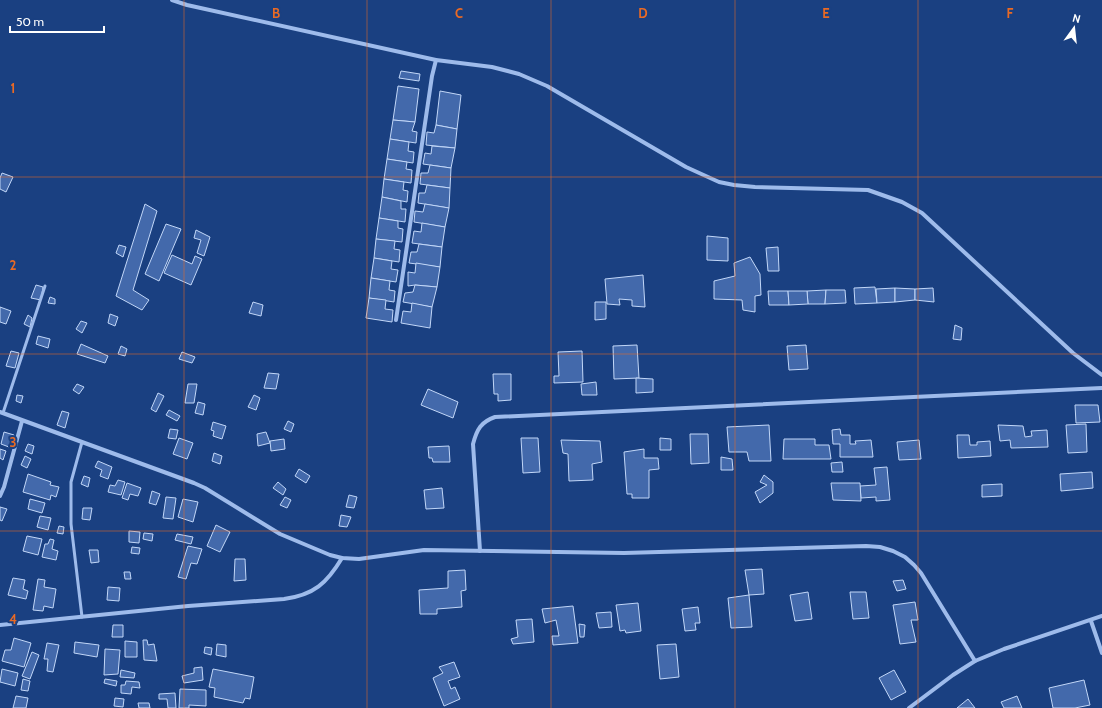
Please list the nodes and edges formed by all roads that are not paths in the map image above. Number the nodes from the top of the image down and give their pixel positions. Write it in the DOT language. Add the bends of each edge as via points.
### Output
graph roads {
  1 [pos="172,0"];
  2 [pos="436,60"];
  3 [pos="45,286"];
  4 [pos="396,320"];
  5 [pos="1102,375"];
  6 [pos="1102,388"];
  7 [pos="1,412"];
  8 [pos="22,421"];
  9 [pos="82,442"];
  10 [pos="0,496"];
  11 [pos="480,551"];
  12 [pos="342,558"];
  13 [pos="1102,616"];
  14 [pos="82,617"];
  15 [pos="1091,621"];
  16 [pos="0,625"];
  17 [pos="1102,653"];
  18 [pos="975,661"];
  19 [pos="909,708"];
  1 -- 2 [label="street"];
  2 -- 4 [label="street"];
  2 -- 5 [label="street" via="492,67 519,74 547,86 686,167 718,182 734,186 868,190 902,202 922,212 1072,353"];
  3 -- 7 [label="lane"];
  6 -- 11 [label="street" via="496,417 486,420 480,427 473,444"];
  7 -- 8 [label="street"];
  8 -- 9 [label="street"];
  8 -- 10 [label="street"];
  9 -- 12 [label="street" via="194,483 280,534 315,550"];
  9 -- 14 [label="lane" via="71,482 71,524"];
  11 -- 12 [label="street" via="424,550 359,559"];
  11 -- 18 [label="street" via="624,553 880,547 905,556 921,573"];
  12 -- 14 [label="street" via="324,583 299,597"];
  13 -- 15 [label="street"];
  14 -- 16 [label="street"];
  15 -- 17 [label="street"];
  15 -- 18 [label="street"];
  18 -- 19 [label="street"];
}
